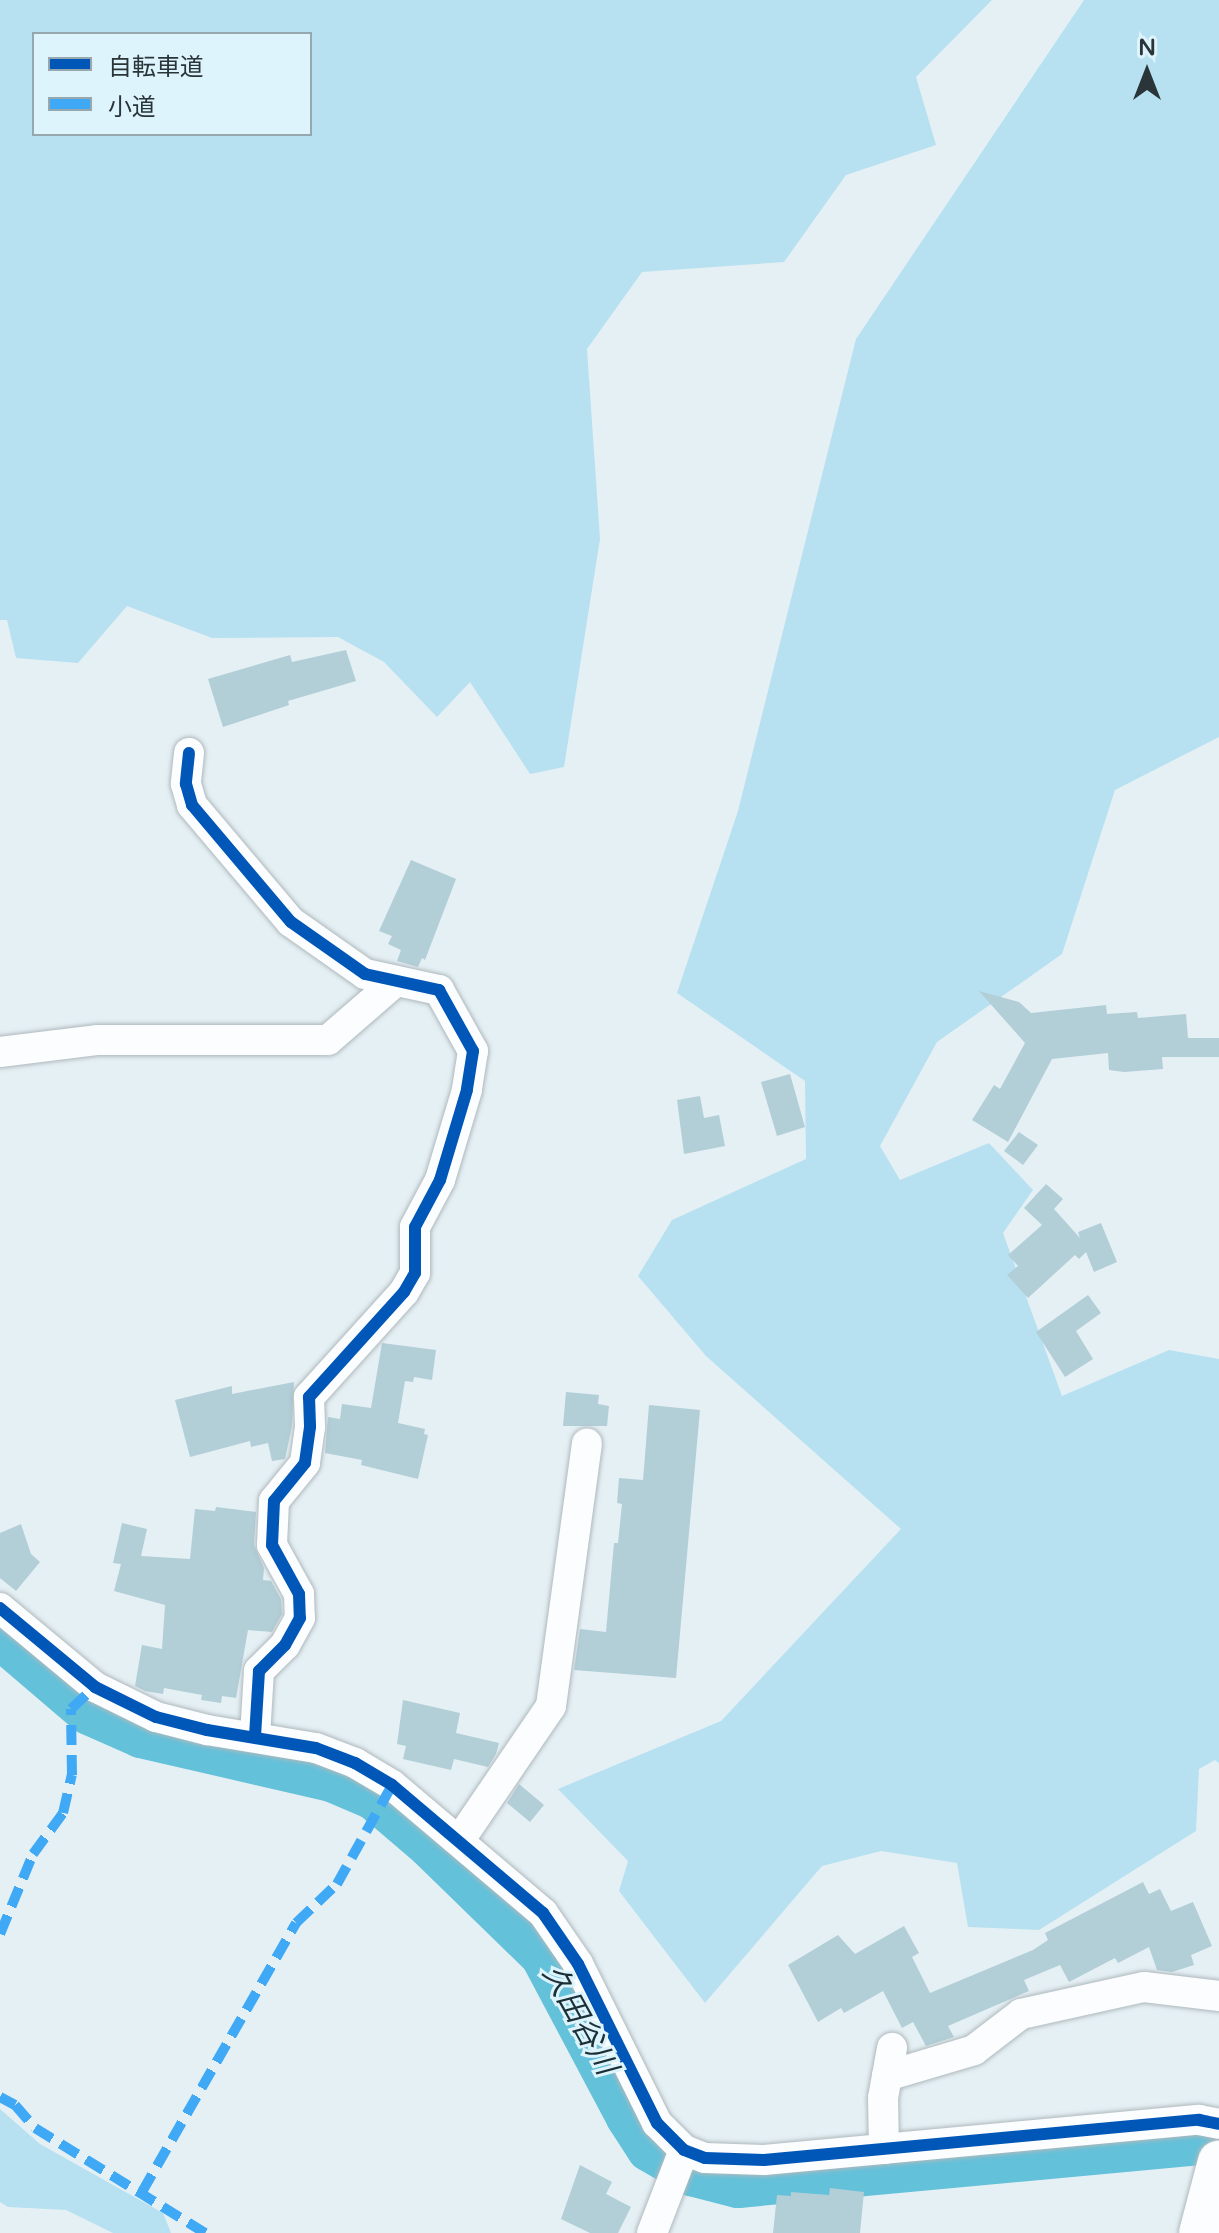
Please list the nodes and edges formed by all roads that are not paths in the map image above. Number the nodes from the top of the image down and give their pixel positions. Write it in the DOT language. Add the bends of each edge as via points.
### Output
graph roads {
  1 [pos="189,753"];
  2 [pos="396,981"];
  3 [pos="0,1052"];
  4 [pos="587,1443"];
  5 [pos="0,1608"];
  6 [pos="255,1736"];
  7 [pos="459,1841"];
  8 [pos="1219,1996"];
  9 [pos="1219,2124"];
  10 [pos="884,2149"];
  11 [pos="684,2150"];
  12 [pos="1219,2161"];
  13 [pos="652,2233"];
  14 [pos="1200,2233"];
  1 -- 2 [label="street" via="186,784 192,805 291,922 365,974"];
  2 -- 3 [label="street" via="328,1040 98,1040"];
  2 -- 6 [label="street" via="439,990 473,1051 467,1090 440,1180 415,1227 415,1273 309,1397 305,1463 274,1501 272,1545 299,1594 300,1618 285,1645 259,1671"];
  4 -- 7 [label="street" via="551,1706"];
  5 -- 6 [label="street" via="95,1687 156,1717"];
  6 -- 7 [label="street" via="316,1748 355,1763 392,1785"];
  7 -- 11 [label="street" via="543,1913 578,1964 657,2123"];
  8 -- 10 [label="street" via="1144,1987 1021,2014 974,2050 889,2062"];
  9 -- 10 [label="street" via="1199,2120"];
  10 -- 11 [label="street" via="764,2160 705,2158"];
  11 -- 13 [label="street"];
  12 -- 14 [label="main road"];
}
